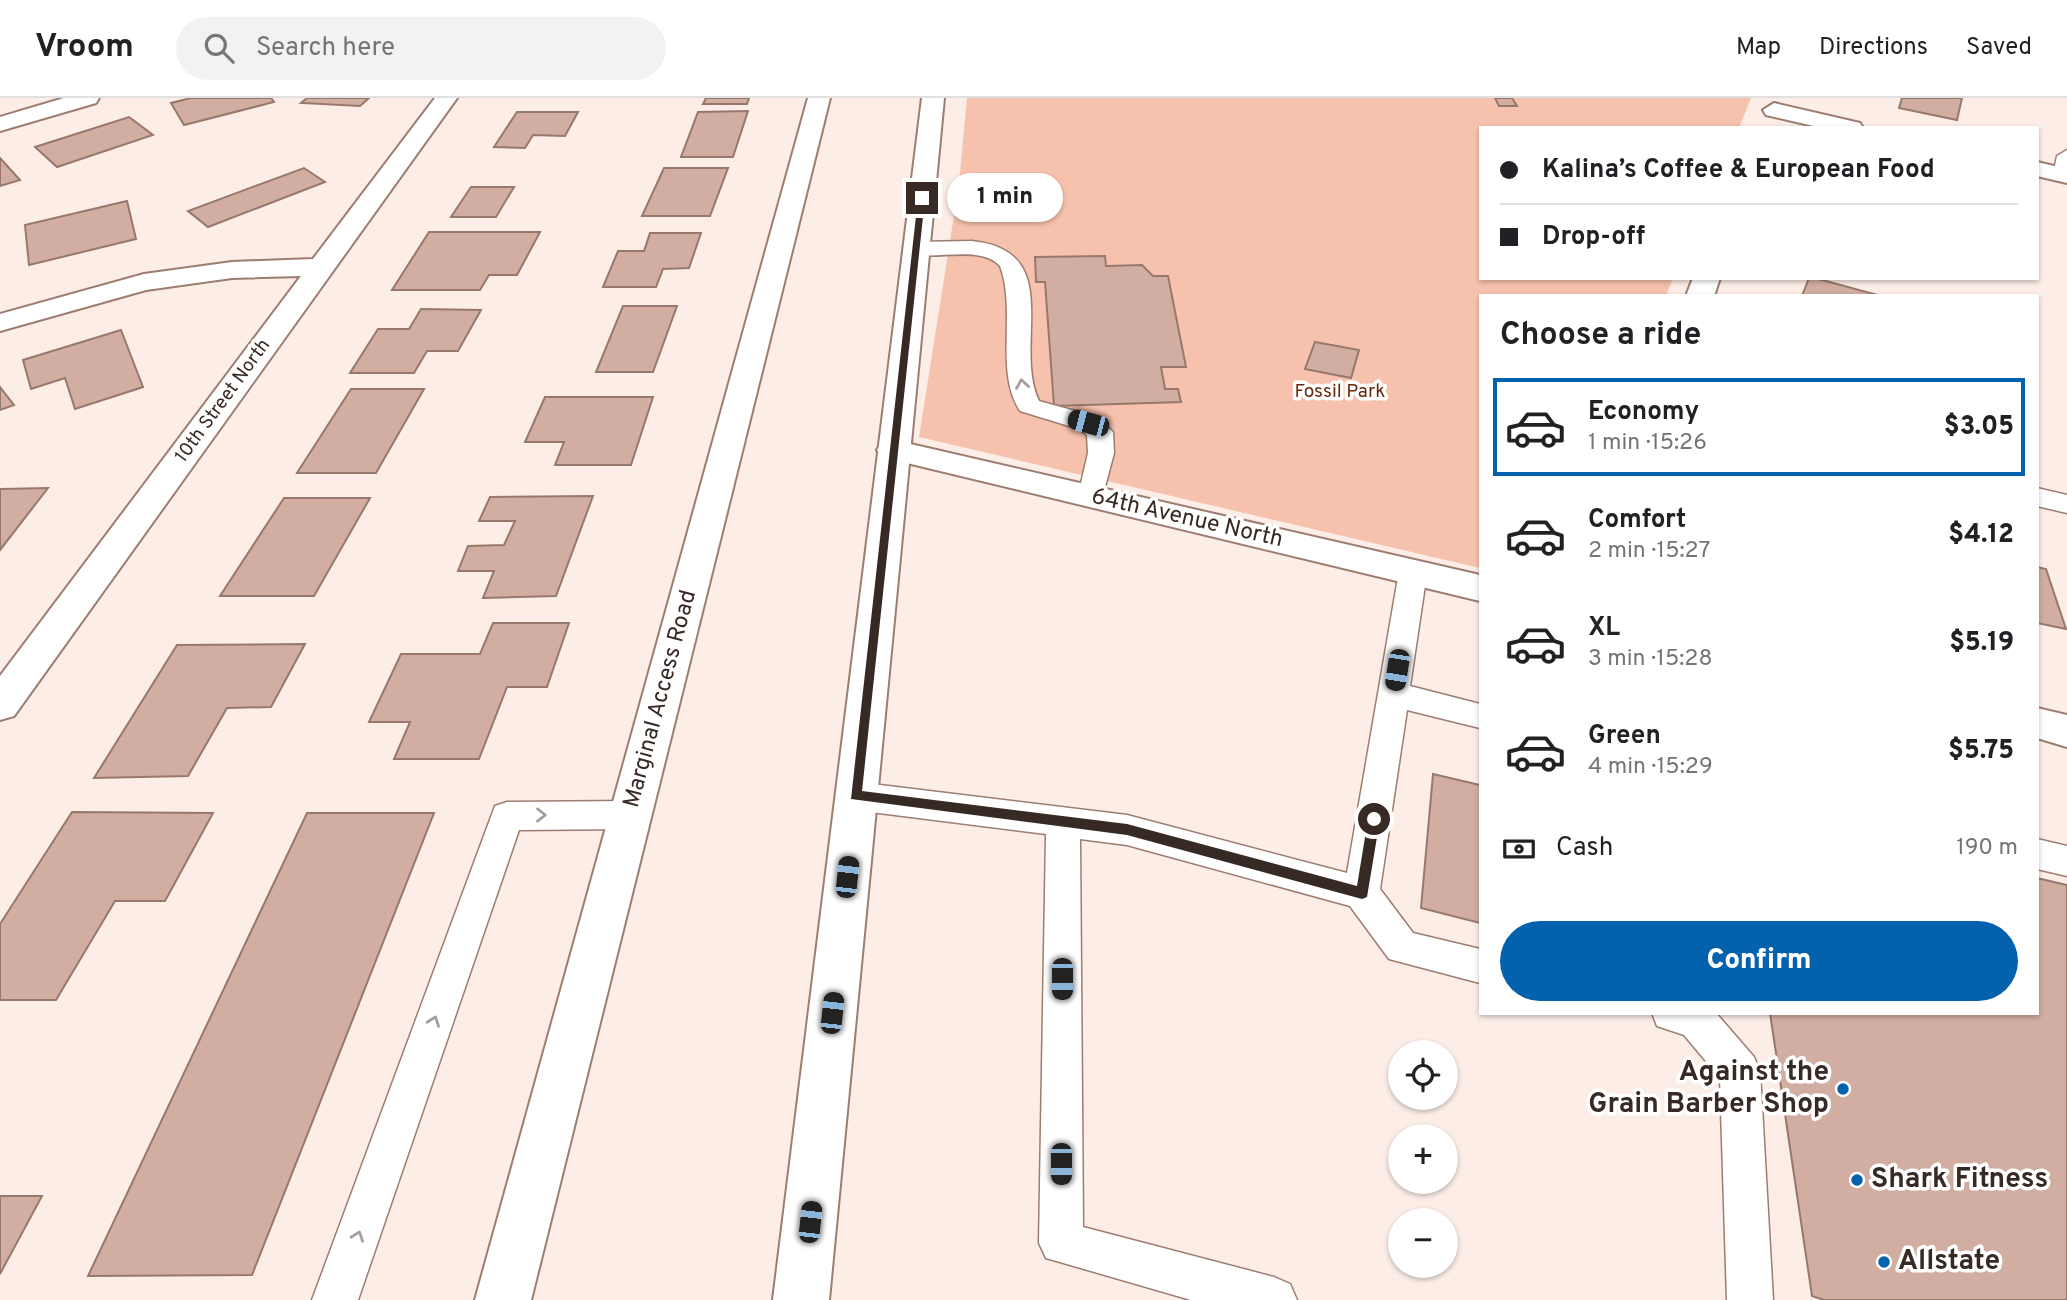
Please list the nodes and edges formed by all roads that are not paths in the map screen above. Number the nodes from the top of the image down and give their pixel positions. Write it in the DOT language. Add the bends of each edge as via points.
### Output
graph roads {
  1 [pos="88,98"];
  2 [pos="446,98"];
  3 [pos="819,98"];
  4 [pos="933,98"];
  5 [pos="1773,112"];
  6 [pos="0,124"];
  7 [pos="1842,126"];
  8 [pos="2039,169"];
  9 [pos="2066,169"];
  10 [pos="916,248"];
  11 [pos="321,267"];
  12 [pos="0,323"];
  13 [pos="893,450"];
  14 [pos="1091,496"];
  15 [pos="2039,498"];
  16 [pos="2067,504"];
  17 [pos="1413,572"];
  18 [pos="1479,588"];
  19 [pos="1394,694"];
  20 [pos="0,705"];
  21 [pos="1479,716"];
  22 [pos="2039,723"];
  23 [pos="2067,730"];
  24 [pos="855,796"];
  25 [pos="631,815"];
  26 [pos="1063,822"];
  27 [pos="2039,854"];
  28 [pos="2067,861"];
  29 [pos="1362,893"];
  30 [pos="1479,966"];
  31 [pos="1678,1015"];
  32 [pos="335,1300"];
  33 [pos="503,1300"];
  34 [pos="801,1300"];
  35 [pos="1274,1300"];
  36 [pos="1750,1300"];
  1 -- 6 [label="street"];
  2 -- 11 [label="street, 10th Street North"];
  3 -- 25 [label="street, Marginal Access Road"];
  4 -- 10 [label="street"];
  5 -- 7 [label="street"];
  8 -- 9 [label="street"];
  10 -- 13 [label="street"];
  14 -- 10 [label="lane, one-way" via="1101,453 1100,432 1088,423 1029,406 1021,387 1013,269 1005,256 989,250"];
  11 -- 12 [label="street" via="232,270 145,282"];
  11 -- 20 [label="street, 10th Street North"];
  13 -- 14 [label="street, 64th Avenue North"];
  13 -- 24 [label="street"];
  14 -- 17 [label="street, 64th Avenue North"];
  15 -- 16 [label="lane"];
  17 -- 18 [label="street, 64th Avenue North"];
  17 -- 19 [label="lane"];
  19 -- 21 [label="lane"];
  19 -- 29 [label="lane"];
  22 -- 23 [label="street"];
  24 -- 26 [label="lane"];
  24 -- 34 [label="street"];
  32 -- 25 [label="lane, one-way" via="507,816"];
  25 -- 33 [label="street, Marginal Access Road"];
  26 -- 29 [label="lane" via="1127,830"];
  26 -- 35 [label="lane" via="1061,1242"];
  27 -- 28 [label="lane"];
  29 -- 30 [label="lane" via="1402,947"];
  31 -- 36 [label="lane" via="1696,1020 1740,1071"];
}
